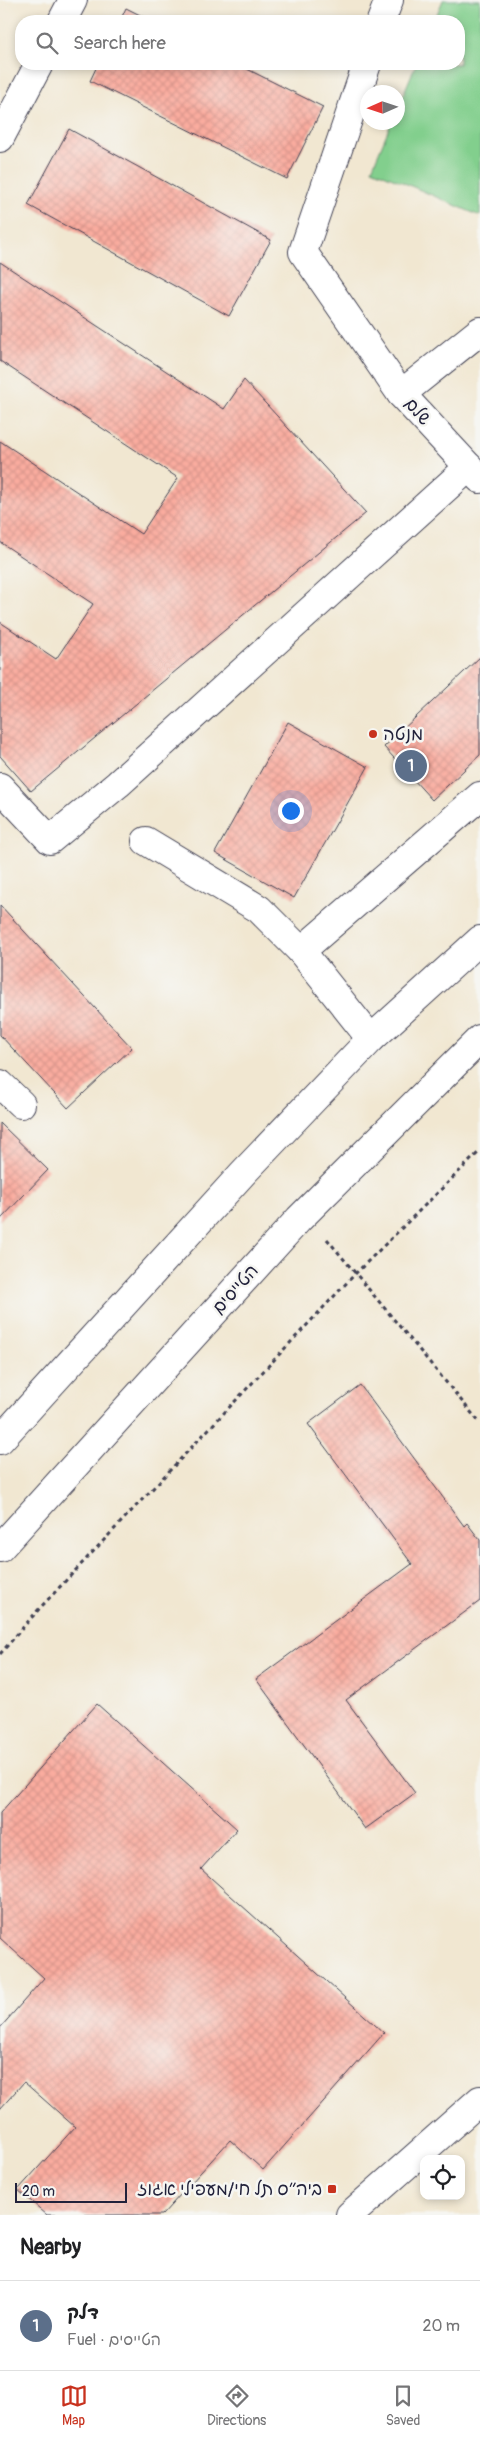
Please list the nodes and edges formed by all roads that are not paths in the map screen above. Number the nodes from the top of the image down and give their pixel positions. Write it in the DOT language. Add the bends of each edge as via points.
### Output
graph roads {
  1 [pos="74,0"];
  2 [pos="389,0"];
  3 [pos="65,15"];
  4 [pos="383,15"];
  5 [pos="37,70"];
  6 [pos="365,70"];
  7 [pos="0,138"];
  8 [pos="480,331"];
  9 [pos="401,394"];
  10 [pos="474,473"];
  11 [pos="0,787"];
  12 [pos="480,796"];
  13 [pos="146,841"];
  14 [pos="480,940"];
  15 [pos="301,951"];
  16 [pos="372,1039"];
  17 [pos="480,1039"];
  18 [pos="0,1084"];
  19 [pos="21,1104"];
  20 [pos="0,1440"];
  21 [pos="0,1548"];
  22 [pos="480,2100"];
  23 [pos="350,2215"];
  1 -- 3 [label="main road"];
  2 -- 4 [label="main road"];
  5 -- 7 [label="main road"];
  6 -- 9 [label="main road" via="303,252"];
  8 -- 9 [label="main road, שלם"];
  9 -- 10 [label="main road, שלם"];
  10 -- 11 [label="main road" via="50,840"];
  12 -- 15 [label="main road"];
  13 -- 15 [label="main road" via="259,909"];
  14 -- 16 [label="main road"];
  15 -- 16 [label="main road"];
  16 -- 20 [label="main road" via="243,1173"];
  17 -- 21 [label="main road, הטייסים" via="305,1213"];
  18 -- 19 [label="main road"];
  22 -- 23 [label="main road"];
}
